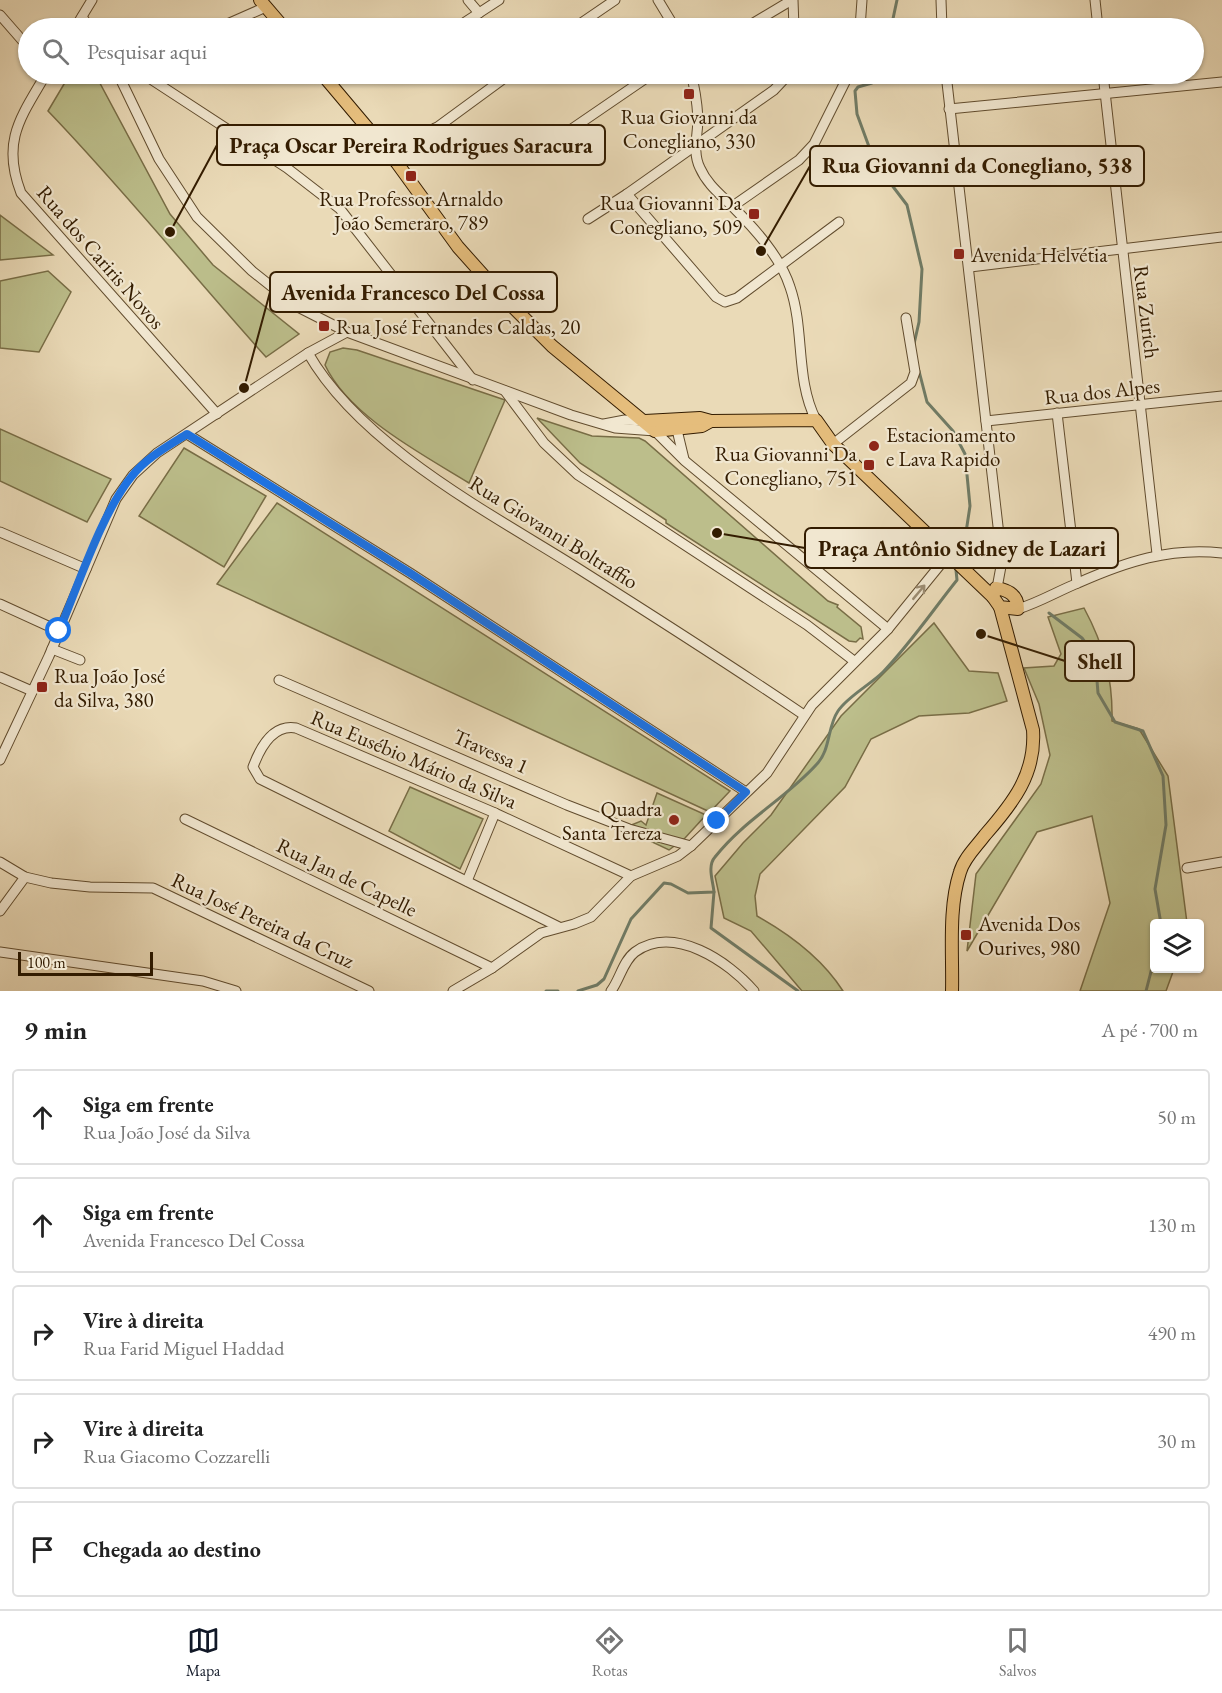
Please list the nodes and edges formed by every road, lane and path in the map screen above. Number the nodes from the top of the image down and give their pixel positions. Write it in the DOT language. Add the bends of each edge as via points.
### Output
graph roads {
  1 [pos="92,0"];
  2 [pos="468,0"];
  3 [pos="500,0"];
  4 [pos="615,0"];
  5 [pos="658,0"];
  6 [pos="792,0"];
  7 [pos="862,0"];
  8 [pos="941,0"];
  9 [pos="1095,0"];
  10 [pos="263,4"];
  11 [pos="479,13"];
  12 [pos="0,15"];
  13 [pos="82,17"];
  14 [pos="237,18"];
  15 [pos="275,18"];
  16 [pos="471,18"];
  17 [pos="589,18"];
  18 [pos="669,18"];
  19 [pos="762,18"];
  20 [pos="793,18"];
  21 [pos="861,18"];
  22 [pos="942,18"];
  23 [pos="1097,18"];
  24 [pos="18,36"];
  25 [pos="1222,82"];
  26 [pos="40,84"];
  27 [pos="123,84"];
  28 [pos="158,84"];
  29 [pos="330,84"];
  30 [pos="496,84"];
  31 [pos="637,84"];
  32 [pos="693,84"];
  33 [pos="780,84"];
  34 [pos="844,84"];
  35 [pos="947,84"];
  36 [pos="1104,84"];
  37 [pos="1201,84"];
  38 [pos="1204,84"];
  39 [pos="1105,93"];
  40 [pos="949,109"];
  41 [pos="435,128"];
  42 [pos="446,143"];
  43 [pos="695,147"];
  44 [pos="541,150"];
  45 [pos="394,159"];
  46 [pos="627,194"];
  47 [pos="733,206"];
  48 [pos="588,219"];
  49 [pos="839,222"];
  50 [pos="1222,237"];
  51 [pos="1121,249"];
  52 [pos="780,266"];
  53 [pos="970,267"];
  54 [pos="906,318"];
  55 [pos="347,333"];
  56 [pos="308,353"];
  57 [pos="473,380"];
  58 [pos="505,391"];
  59 [pos="1222,396"];
  60 [pos="1141,406"];
  61 [pos="1057,413"];
  62 [pos="217,414"];
  63 [pos="816,420"];
  64 [pos="645,421"];
  65 [pos="986,421"];
  66 [pos="602,425"];
  67 [pos="673,426"];
  68 [pos="655,431"];
  69 [pos="187,434"];
  70 [pos="834,444"];
  71 [pos="685,461"];
  72 [pos="0,532"];
  73 [pos="1222,553"];
  74 [pos="950,554"];
  75 [pos="1157,554"];
  76 [pos="86,569"];
  77 [pos="1077,583"];
  78 [pos="1005,599"];
  79 [pos="0,604"];
  80 [pos="888,629"];
  81 [pos="59,631"];
  82 [pos="52,649"];
  83 [pos="80,660"];
  84 [pos="854,661"];
  85 [pos="0,677"];
  86 [pos="279,680"];
  87 [pos="32,691"];
  88 [pos="804,715"];
  89 [pos="1,756"];
  90 [pos="746,792"];
  91 [pos="495,813"];
  92 [pos="185,819"];
  93 [pos="691,846"];
  94 [pos="0,862"];
  95 [pos="1222,862"];
  96 [pos="1187,868"];
  97 [pos="631,876"];
  98 [pos="25,877"];
  99 [pos="466,881"];
  100 [pos="0,911"];
  101 [pos="559,927"];
  102 [pos="0,952"];
  103 [pos="492,968"];
  104 [pos="236,991"];
  105 [pos="369,991"];
  106 [pos="453,991"];
  107 [pos="612,991"];
  108 [pos="754,991"];
  109 [pos="952,991"];
  1 -- 13 [label="street"];
  2 -- 11 [label="street"];
  3 -- 11 [label="street"];
  4 -- 17 [label="street"];
  5 -- 18 [label="street"];
  6 -- 19 [label="street"];
  6 -- 20 [label="street"];
  7 -- 21 [label="street"];
  8 -- 22 [label="street"];
  9 -- 23 [label="street"];
  10 -- 14 [label="street"];
  10 -- 15 [label="main road"];
  11 -- 16 [label="street"];
  12 -- 24 [label="street"];
  25 -- 38 [label="street"];
  26 -- 62 [label="street, Rua dos Cariris Novos" via="19,119 13,146 12,169 21,193"];
  27 -- 55 [label="street" via="159,159 213,236 280,295"];
  28 -- 57 [label="street" via="287,168 340,208"];
  29 -- 45 [label="main road"];
  30 -- 41 [label="street"];
  31 -- 44 [label="street"];
  32 -- 43 [label="street" via="698,120"];
  33 -- 43 [label="street"];
  34 -- 47 [label="street" via="814,144 800,160"];
  35 -- 40 [label="street"];
  36 -- 39 [label="street, Rua Zurich"];
  37 -- 39 [label="street"];
  39 -- 40 [label="street"];
  39 -- 51 [label="street, Rua Zurich"];
  40 -- 53 [label="street"];
  41 -- 42 [label="street"];
  41 -- 45 [label="street"];
  43 -- 46 [label="street"];
  43 -- 47 [label="street" via="705,178"];
  45 -- 64 [label="main road" via="458,247 500,294 552,346"];
  46 -- 48 [label="street"];
  46 -- 52 [label="street" via="725,302 737,298"];
  47 -- 52 [label="street"];
  49 -- 52 [label="street"];
  50 -- 51 [label="street"];
  51 -- 53 [label="street"];
  51 -- 60 [label="street, Rua Zurich"];
  52 -- 63 [label="street" via="795,304 803,383"];
  53 -- 65 [label="street"];
  54 -- 70 [label="street" via="915,372 911,383"];
  55 -- 56 [label="street"];
  55 -- 57 [label="street"];
  56 -- 62 [label="street"];
  56 -- 88 [label="street, Rua Giovanni Boltraffio" via="326,380 392,447"];
  57 -- 58 [label="street"];
  58 -- 66 [label="street"];
  58 -- 84 [label="street" via="544,443 578,475 807,625"];
  59 -- 60 [label="street, Rua dos Alpes"];
  60 -- 61 [label="street, Rua dos Alpes"];
  60 -- 75 [label="street, Rua Zurich"];
  61 -- 65 [label="street, Rua dos Alpes"];
  61 -- 77 [label="street"];
  62 -- 69 [label="street"];
  63 -- 67 [label="main road" via="700,418"];
  63 -- 70 [label="main road"];
  64 -- 66 [label="street"];
  64 -- 67 [label="main road"];
  64 -- 68 [label="main road"];
  65 -- 78 [label="street"];
  66 -- 68 [label="street"];
  67 -- 68 [label="main road"];
  67 -- 71 [label="street"];
  68 -- 71 [label="street"];
  69 -- 76 [label="street" via="157,453 133,475 116,499"];
  69 -- 90 [label="street" via="410,573"];
  70 -- 74 [label="main road"];
  71 -- 80 [label="street"];
  72 -- 76 [label="street"];
  73 -- 75 [label="street"];
  74 -- 78 [label="main road" via="974,578"];
  80 -- 74 [label="street, one-way"];
  75 -- 77 [label="street"];
  76 -- 81 [label="street"];
  77 -- 78 [label="street" via="1040,602"];
  78 -- 109 [label="main road" via="1005,634 1033,730 1034,748 1031,767 1019,788 960,871 954,909"];
  79 -- 81 [label="street"];
  80 -- 84 [label="street"];
  81 -- 82 [label="street"];
  82 -- 83 [label="street"];
  82 -- 87 [label="street"];
  84 -- 88 [label="street"];
  85 -- 87 [label="street"];
  86 -- 93 [label="street, Travessa 1" via="567,805 629,829"];
  87 -- 89 [label="street"];
  88 -- 90 [label="street" via="779,758"];
  90 -- 93 [label="street"];
  91 -- 97 [label="street, Rua Eusébio Mário da Silva"];
  91 -- 99 [label="street"];
  91 -- 99 [label="street, Rua Eusébio Mário da Silva" via="296,728 274,732 253,767 260,779"];
  92 -- 103 [label="street, Rua Jan de Capelle"];
  93 -- 97 [label="street"];
  94 -- 98 [label="street, Rua José Pereira da Cruz"];
  95 -- 96 [label="street"];
  97 -- 101 [label="street" via="591,917"];
  98 -- 100 [label="street"];
  98 -- 105 [label="street, Rua José Pereira da Cruz" via="90,887 153,888"];
  99 -- 101 [label="street, Rua Eusébio Mário da Silva"];
  101 -- 103 [label="street" via="534,937"];
  102 -- 104 [label="street" via="204,981"];
  103 -- 106 [label="street"];
  107 -- 108 [label="street" via="634,952 674,943 728,966"];
}
